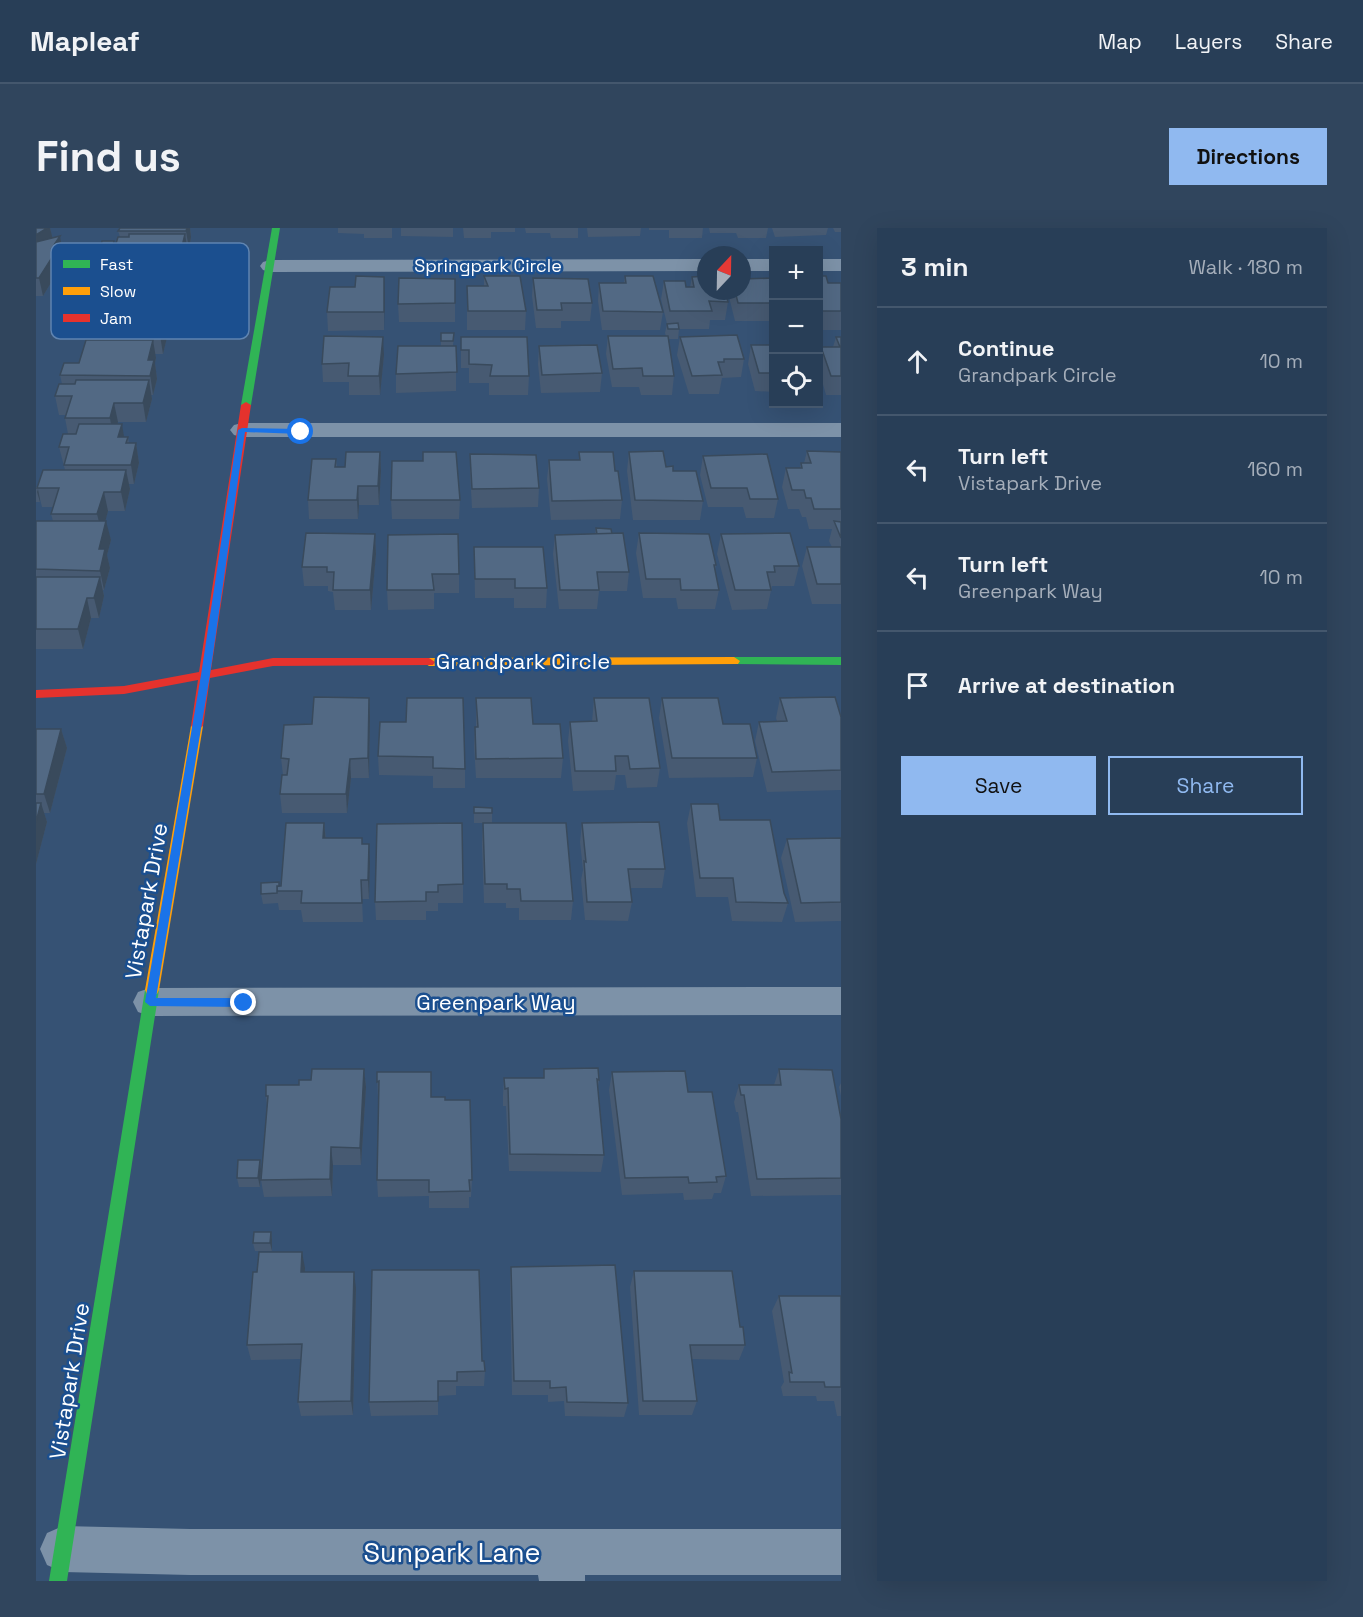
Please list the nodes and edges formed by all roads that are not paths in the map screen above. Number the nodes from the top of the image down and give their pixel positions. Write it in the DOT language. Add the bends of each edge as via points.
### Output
graph roads {
  1 [pos="276,228"];
  2 [pos="697,265"];
  3 [pos="751,265"];
  4 [pos="769,265"];
  5 [pos="823,265"];
  6 [pos="841,265"];
  7 [pos="270,266"];
  8 [pos="242,430"];
  9 [pos="841,430"];
  10 [pos="841,661"];
  11 [pos="206,675"];
  12 [pos="36,694"];
  13 [pos="841,1001"];
  14 [pos="150,1002"];
  15 [pos="841,1552"];
  16 [pos="61,1565"];
  17 [pos="561,1566"];
  1 -- 7 [label="street, Vistapark Drive"];
  2 -- 7 [label="street, Springpark Circle"];
  3 -- 4 [label="street"];
  5 -- 6 [label="street"];
  7 -- 8 [label="street, Vistapark Drive"];
  8 -- 9 [label="street"];
  8 -- 11 [label="street, Vistapark Drive"];
  10 -- 11 [label="street, Grandpark Circle" via="273,662"];
  11 -- 12 [label="street, Grandpark Circle" via="124,690"];
  11 -- 14 [label="street, Vistapark Drive"];
  13 -- 14 [label="street, Greenpark Way"];
  14 -- 16 [label="street, Vistapark Drive"];
  15 -- 17 [label="street, Sunpark Lane"];
  16 -- 17 [label="street, Sunpark Lane" via="190,1552"];
}
